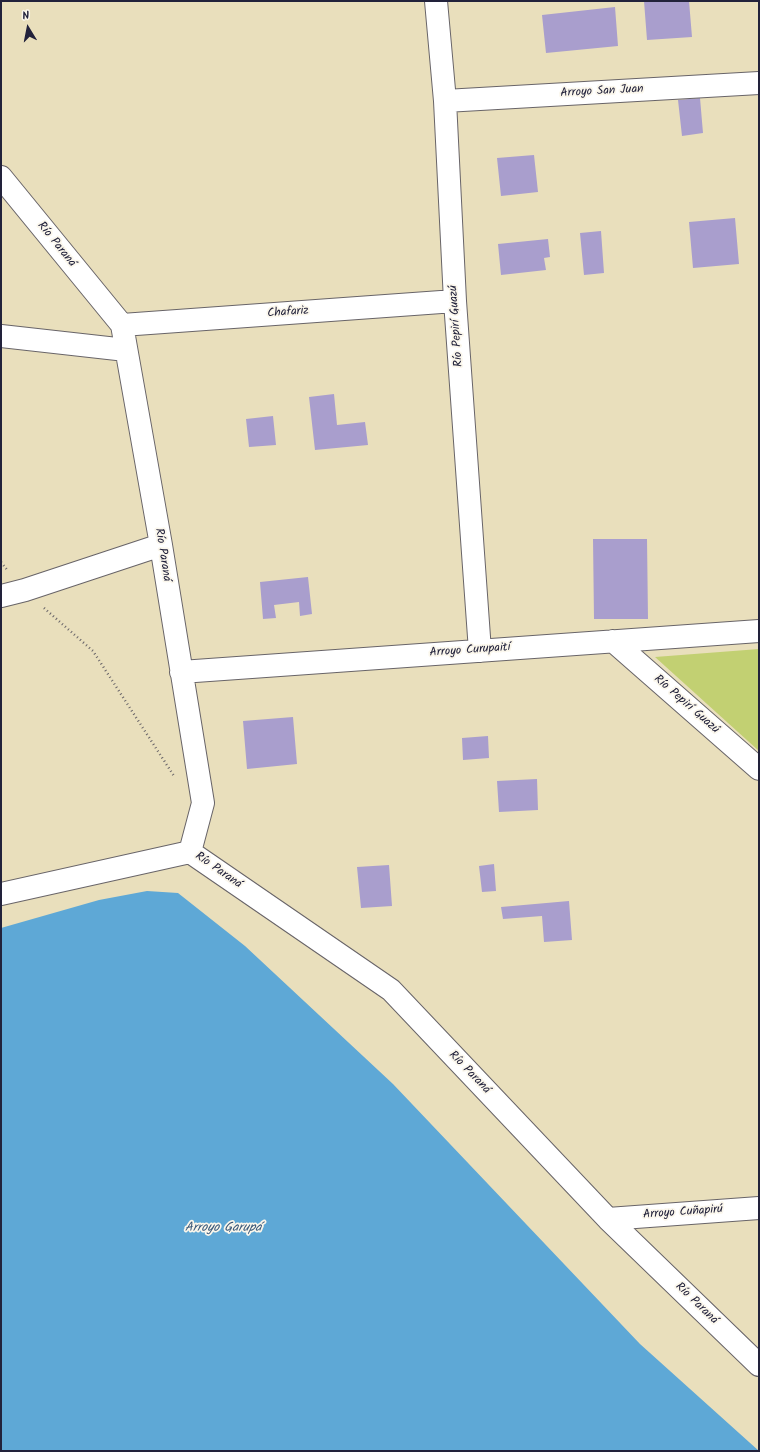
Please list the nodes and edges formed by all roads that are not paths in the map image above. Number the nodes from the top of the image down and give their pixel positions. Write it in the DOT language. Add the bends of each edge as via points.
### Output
graph roads {
  1 [pos="436,1"];
  2 [pos="759,83"];
  3 [pos="445,101"];
  4 [pos="1,177"];
  5 [pos="455,301"];
  6 [pos="122,325"];
  7 [pos="1,336"];
  8 [pos="126,350"];
  9 [pos="161,545"];
  10 [pos="1,596"];
  11 [pos="759,631"];
  12 [pos="613,641"];
  13 [pos="480,651"];
  14 [pos="181,672"];
  15 [pos="759,769"];
  16 [pos="190,852"];
  17 [pos="1,894"];
  18 [pos="759,1208"];
  19 [pos="608,1219"];
  20 [pos="759,1365"];
  1 -- 3 [label="street, Río Pepirí Guazú"];
  2 -- 3 [label="street, Arroyo San Juan"];
  3 -- 5 [label="street, Río Pepirí Guazú"];
  4 -- 6 [label="street, Río Paraná"];
  5 -- 6 [label="street, Chafariz"];
  5 -- 13 [label="street, Río Pepirí Guazú"];
  6 -- 8 [label="street, Río Paraná"];
  7 -- 8 [label="street"];
  8 -- 9 [label="street, Río Paraná"];
  9 -- 10 [label="street"];
  9 -- 14 [label="street, Río Paraná"];
  11 -- 12 [label="street, Arroyo Curupaití"];
  12 -- 13 [label="street, Arroyo Curupaití"];
  12 -- 15 [label="street, Río Pepirí Guazú"];
  13 -- 14 [label="street, Arroyo Curupaití"];
  14 -- 16 [label="street, Río Paraná" via="203,803"];
  16 -- 17 [label="street"];
  16 -- 19 [label="street, Río Paraná" via="391,990"];
  18 -- 19 [label="street, Arroyo Cuñapirú"];
  19 -- 20 [label="street, Río Paraná"];
}
